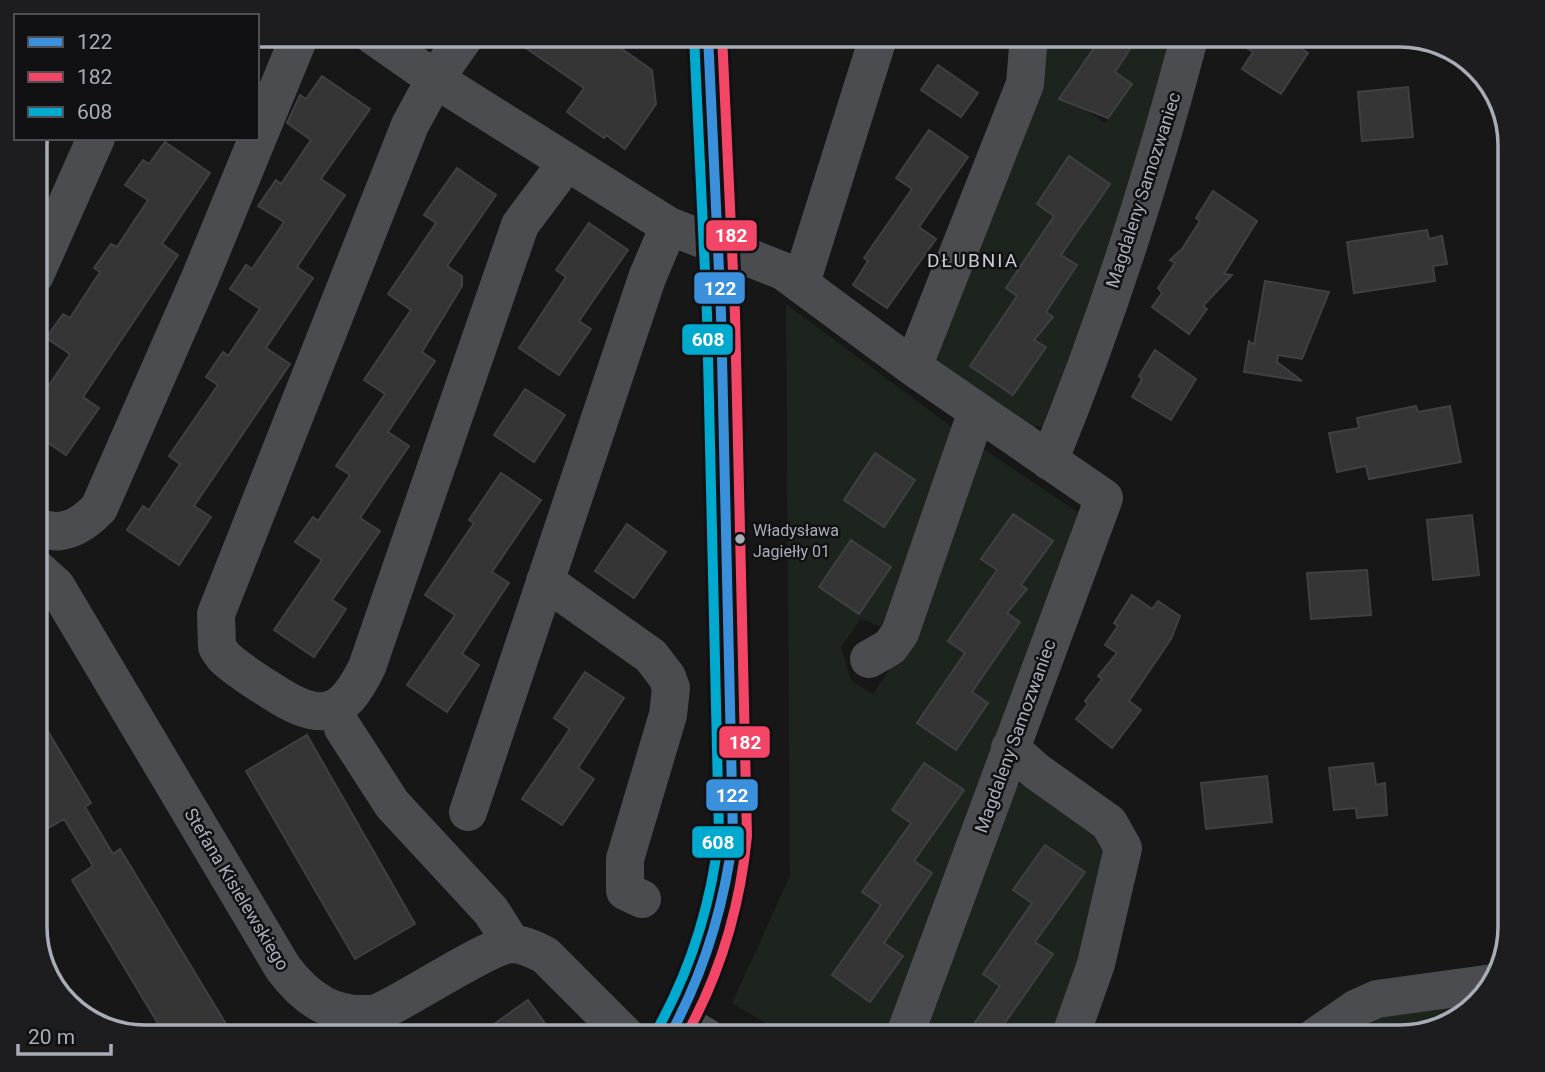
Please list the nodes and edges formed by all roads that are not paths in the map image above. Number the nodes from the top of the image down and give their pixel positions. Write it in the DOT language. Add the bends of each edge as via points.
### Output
graph roads {
  1 [pos="295,47"];
  2 [pos="389,47"];
  3 [pos="458,47"];
  4 [pos="709,47"];
  5 [pos="875,47"];
  6 [pos="1028,47"];
  7 [pos="1187,47"];
  8 [pos="435,79"];
  9 [pos="259,135"];
  10 [pos="95,140"];
  11 [pos="257,140"];
  12 [pos="568,162"];
  13 [pos="670,226"];
  14 [pos="719,246"];
  15 [pos="47,248"];
  16 [pos="801,283"];
  17 [pos="913,367"];
  18 [pos="977,411"];
  19 [pos="1049,461"];
  20 [pos="47,529"];
  21 [pos="47,577"];
  22 [pos="545,581"];
  23 [pos="869,659"];
  24 [pos="343,728"];
  25 [pos="1010,748"];
  26 [pos="468,812"];
  27 [pos="642,900"];
  28 [pos="512,944"];
  29 [pos="1478,985"];
  30 [pos="355,1025"];
  31 [pos="359,1025"];
  32 [pos="616,1025"];
  33 [pos="686,1025"];
  34 [pos="908,1025"];
  35 [pos="1074,1025"];
  36 [pos="1332,1025"];
  1 -- 9 [label="street"];
  2 -- 8 [label="street, Magdaleny Samozwaniec"];
  3 -- 8 [label="street"];
  4 -- 14 [label="street"];
  5 -- 16 [label="street"];
  6 -- 17 [label="street" via="1025,84"];
  7 -- 19 [label="street, Magdaleny Samozwaniec" via="1164,134 1075,398"];
  8 -- 12 [label="street, Magdaleny Samozwaniec"];
  8 -- 12 [label="street" via="410,125 216,614 215,639 223,657 296,707 321,713 334,710 346,703 359,685 520,225"];
  10 -- 15 [label="street"];
  11 -- 20 [label="street" via="99,508 72,529"];
  12 -- 13 [label="street, Magdaleny Samozwaniec"];
  13 -- 14 [label="street, Magdaleny Samozwaniec"];
  13 -- 22 [label="street" via="647,278"];
  14 -- 16 [label="street, Magdaleny Samozwaniec" via="763,260"];
  14 -- 33 [label="street" via="733,836 720,919"];
  16 -- 17 [label="street, Magdaleny Samozwaniec"];
  17 -- 18 [label="street, Magdaleny Samozwaniec"];
  18 -- 19 [label="street, Magdaleny Samozwaniec"];
  18 -- 23 [label="street" via="900,633 890,648"];
  19 -- 25 [label="street, Magdaleny Samozwaniec" via="1104,498"];
  21 -- 30 [label="street, Stefana Kisielewskiego" via="57,586 283,968 310,999"];
  22 -- 26 [label="street"];
  22 -- 27 [label="street" via="651,656 671,688 668,715 625,859 625,891"];
  24 -- 28 [label="street" via="392,804 491,911"];
  25 -- 34 [label="street, Magdaleny Samozwaniec"];
  25 -- 35 [label="street" via="1109,823 1124,848 1096,964"];
  28 -- 31 [label="street, Stefana Kisielewskiego" via="490,951"];
  28 -- 32 [label="street" via="545,955"];
  29 -- 36 [label="street" via="1377,999"];
}
